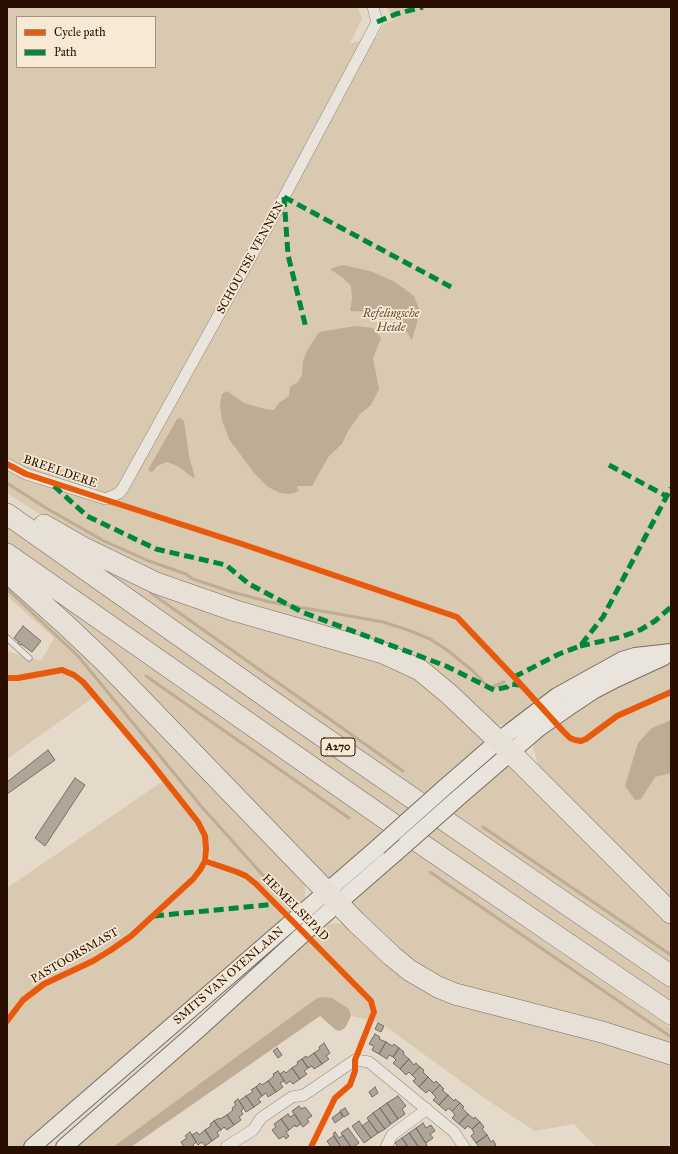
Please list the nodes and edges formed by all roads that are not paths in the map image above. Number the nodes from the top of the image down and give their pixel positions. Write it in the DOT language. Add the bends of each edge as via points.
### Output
graph roads {
  1 [pos="373,7"];
  2 [pos="7,464"];
  3 [pos="106,500"];
  4 [pos="7,505"];
  5 [pos="7,514"];
  6 [pos="7,554"];
  7 [pos="7,572"];
  8 [pos="7,638"];
  9 [pos="671,653"];
  10 [pos="29,658"];
  11 [pos="504,747"];
  12 [pos="332,897"];
  13 [pos="671,913"];
  14 [pos="671,976"];
  15 [pos="671,1014"];
  16 [pos="671,1054"];
  17 [pos="427,1109"];
  18 [pos="32,1147"];
  19 [pos="64,1147"];
  20 [pos="226,1147"];
  21 [pos="386,1147"];
  22 [pos="464,1147"];
  1 -- 3 [label="street, SCHOUTSE VENNEN" via="378,22 284,197 128,482 119,493"];
  2 -- 3 [label="street, BREELDERE" via="26,474"];
  4 -- 11 [label="highway" via="86,549 156,583 236,611 358,645 400,660 420,670 434,681"];
  5 -- 14 [label="highway, A270" via="296,718"];
  6 -- 15 [label="highway, A270" via="420,843"];
  7 -- 12 [label="highway" via="105,662"];
  8 -- 10 [label="lane"];
  9 -- 11 [label="main road" via="593,691 538,729"];
  11 -- 12 [label="main road, SMITS VAN OYENLAAN, bridge" via="444,788 378,847"];
  11 -- 12 [label="main road, SMITS VAN OYENLAAN, bridge" via="458,798 391,856"];
  11 -- 13 [label="highway"];
  12 -- 16 [label="highway" via="392,956 409,970 438,987 472,999 602,1032"];
  12 -- 18 [label="main road, SMITS VAN OYENLAAN"];
  12 -- 19 [label="main road, SMITS VAN OYENLAAN" via="193,1034"];
  17 -- 20 [label="street" via="369,1062 355,1060 304,1095 292,1096 261,1118 253,1130"];
  17 -- 21 [label="street" via="392,1135"];
  17 -- 22 [label="street" via="454,1132"];
}
